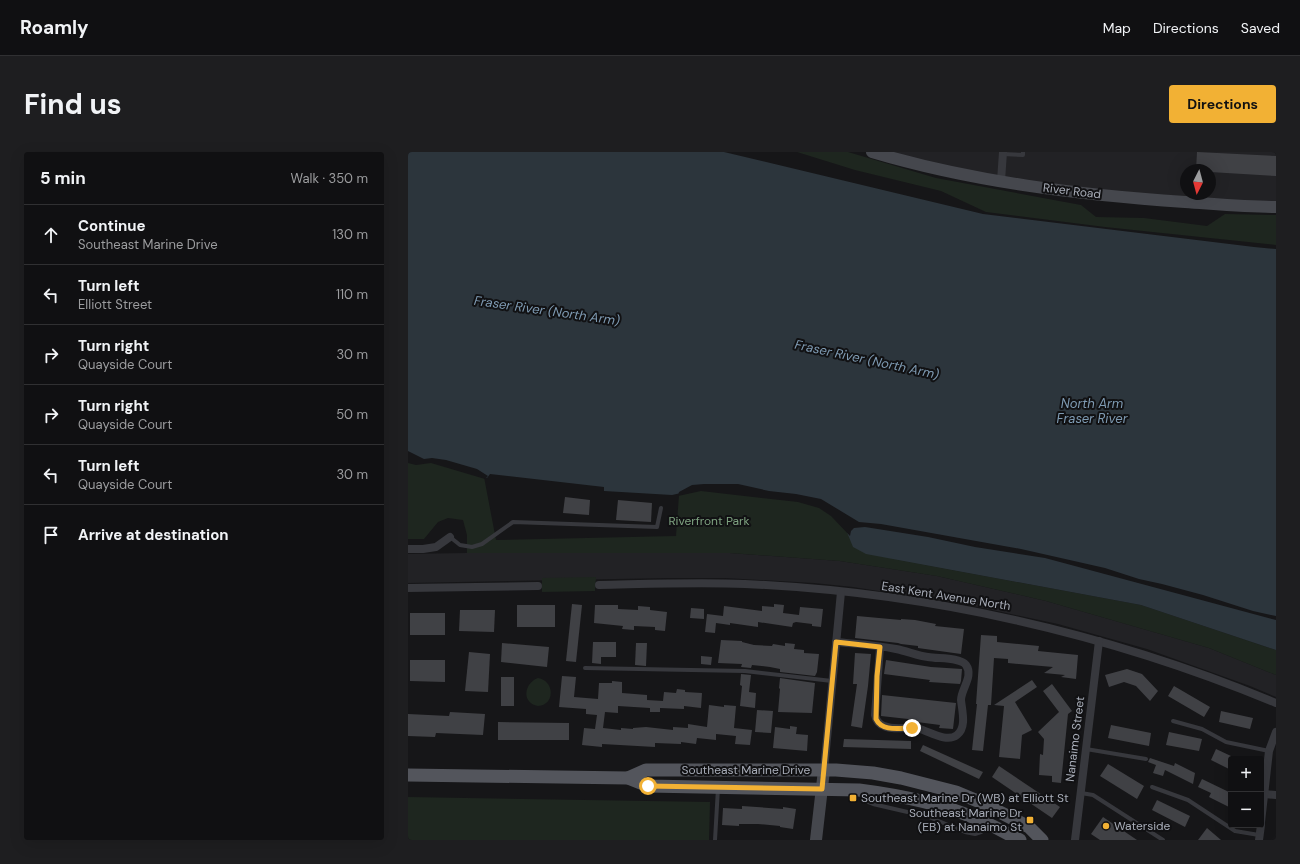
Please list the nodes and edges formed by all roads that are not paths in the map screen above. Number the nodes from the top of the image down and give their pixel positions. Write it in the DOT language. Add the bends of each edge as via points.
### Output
graph roads {
  1 [pos="872,152"];
  2 [pos="1023,152"];
  3 [pos="1003,153"];
  4 [pos="1001,180"];
  5 [pos="1276,207"];
  6 [pos="661,508"];
  7 [pos="450,537"];
  8 [pos="408,549"];
  9 [pos="599,585"];
  10 [pos="538,586"];
  11 [pos="408,588"];
  12 [pos="841,592"];
  13 [pos="1099,641"];
  14 [pos="836,642"];
  15 [pos="880,647"];
  16 [pos="585,668"];
  17 [pos="833,681"];
  18 [pos="1276,703"];
  19 [pos="1173,721"];
  20 [pos="1276,732"];
  21 [pos="1086,750"];
  22 [pos="1270,751"];
  23 [pos="1146,759"];
  24 [pos="824,770"];
  25 [pos="408,775"];
  26 [pos="628,778"];
  27 [pos="1152,787"];
  28 [pos="718,788"];
  29 [pos="822,789"];
  30 [pos="1081,792"];
  31 [pos="1264,794"];
  32 [pos="1276,795"];
  33 [pos="1260,828"];
  34 [pos="1259,838"];
  35 [pos="715,840"];
  36 [pos="816,840"];
  37 [pos="1020,840"];
  38 [pos="1042,840"];
  39 [pos="1075,840"];
  40 [pos="1163,840"];
  1 -- 4 [label="street, River Road" via="951,173"];
  2 -- 3 [label="lane" via="1022,155"];
  3 -- 4 [label="street"];
  4 -- 5 [label="street, River Road" via="1137,199"];
  6 -- 7 [label="lane" via="657,527 513,522 482,544 472,547 460,545"];
  7 -- 8 [label="street" via="436,547"];
  9 -- 12 [label="street, East Kent Avenue North" via="731,584"];
  10 -- 11 [label="street"];
  12 -- 13 [label="street, East Kent Avenue North" via="1009,618"];
  12 -- 14 [label="street"];
  13 -- 18 [label="street, East Kent Avenue North" via="1200,673"];
  13 -- 21 [label="street, Nanaimo Street"];
  14 -- 15 [label="street"];
  14 -- 17 [label="street"];
  15 -- 15 [label="street" via="957,660 967,666 968,677 961,696 963,725 958,735 944,737 919,729 885,727 877,722 875,715"];
  16 -- 17 [label="lane" via="745,671"];
  17 -- 24 [label="street"];
  19 -- 22 [label="lane" via="1202,729 1226,742"];
  20 -- 22 [label="street"];
  21 -- 23 [label="lane"];
  21 -- 30 [label="street, Nanaimo Street"];
  22 -- 31 [label="street"];
  24 -- 26 [label="main road, Southeast Marine Drive" via="646,770"];
  24 -- 29 [label="street"];
  24 -- 38 [label="main road, Southeast Marine Drive" via="894,776 956,792 1028,827"];
  25 -- 26 [label="main road, Southeast Marine Drive"];
  26 -- 28 [label="main road, Southeast Marine Drive" via="648,786"];
  27 -- 34 [label="lane" via="1188,800 1235,831"];
  28 -- 29 [label="main road, Southeast Marine Drive"];
  28 -- 35 [label="lane"];
  29 -- 36 [label="street"];
  29 -- 37 [label="main road, Southeast Marine Drive" via="859,790 927,802 976,818"];
  30 -- 39 [label="street, Nanaimo Street"];
  30 -- 40 [label="lane" via="1093,795"];
  31 -- 32 [label="street"];
  33 -- 34 [label="street"];
}
